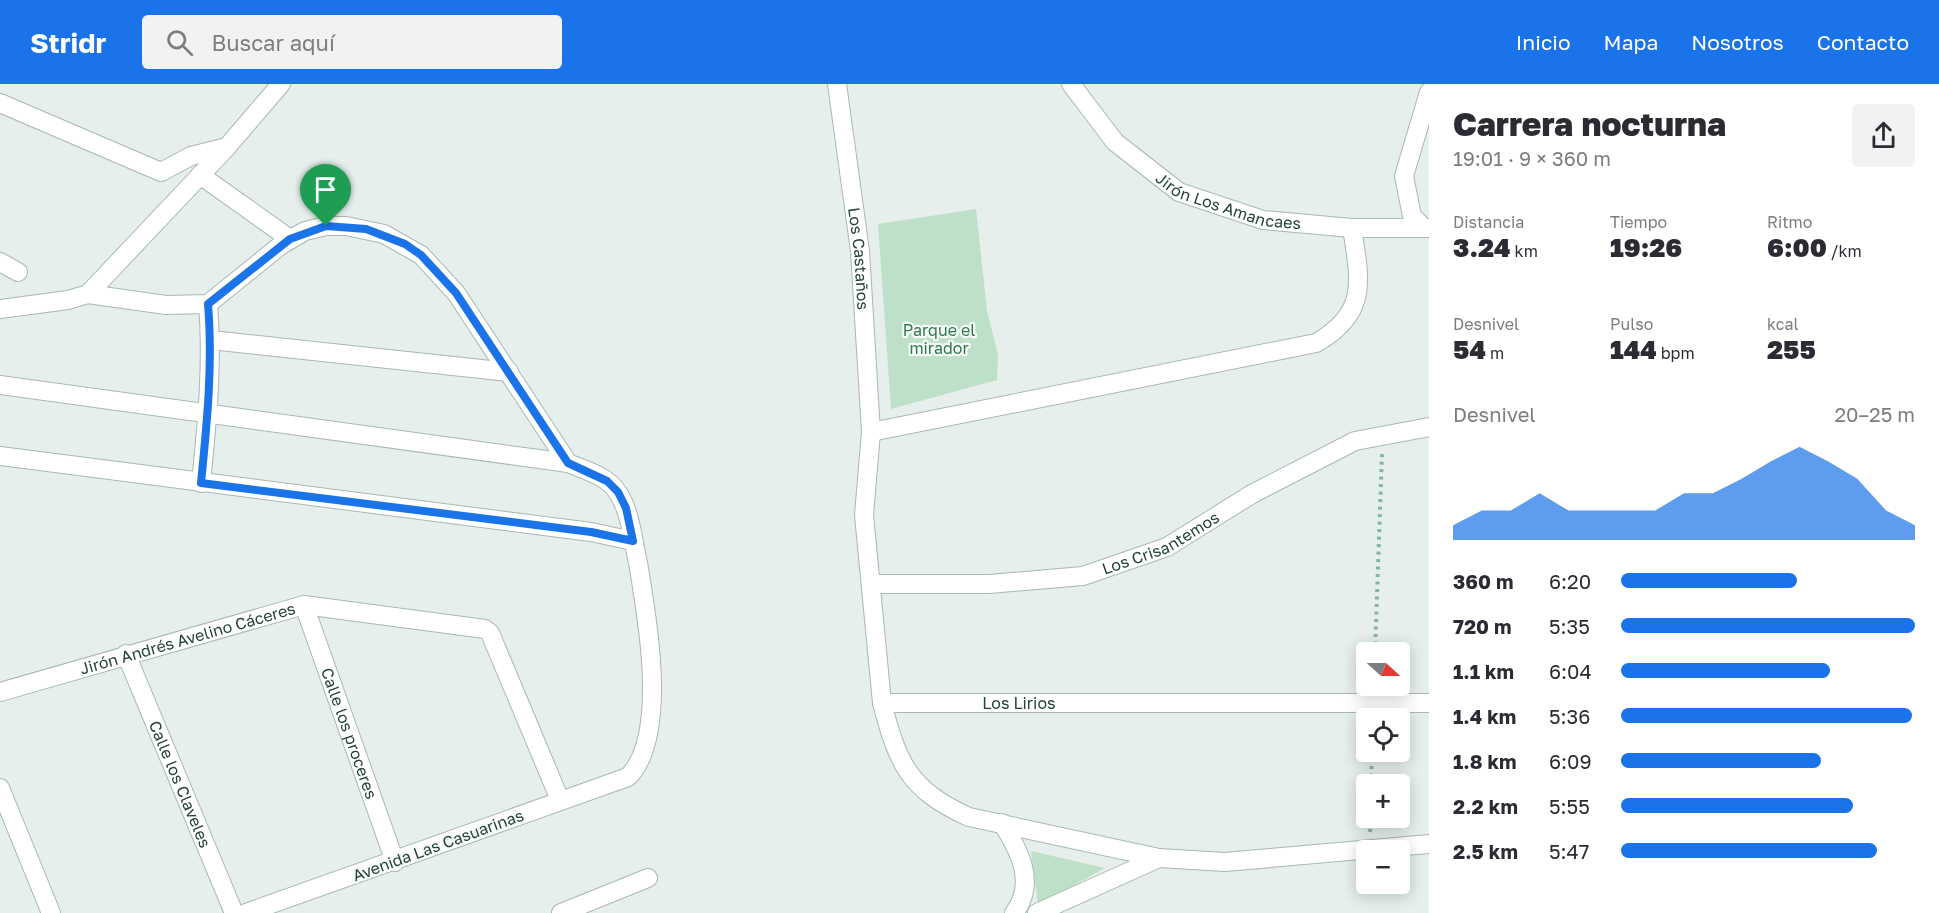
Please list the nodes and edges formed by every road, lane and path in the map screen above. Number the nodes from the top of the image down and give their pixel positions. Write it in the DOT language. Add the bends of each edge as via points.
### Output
graph roads {
  1 [pos="281,84"];
  2 [pos="837,84"];
  3 [pos="1071,84"];
  4 [pos="1429,92"];
  5 [pos="0,103"];
  6 [pos="227,147"];
  7 [pos="200,175"];
  8 [pos="1352,228"];
  9 [pos="1427,228"];
  10 [pos="290,239"];
  11 [pos="0,262"];
  12 [pos="18,272"];
  13 [pos="88,294"];
  14 [pos="208,304"];
  15 [pos="0,309"];
  16 [pos="211,340"];
  17 [pos="509,372"];
  18 [pos="0,385"];
  19 [pos="208,413"];
  20 [pos="1429,427"];
  21 [pos="871,432"];
  22 [pos="1383,436"];
  23 [pos="0,456"];
  24 [pos="568,463"];
  25 [pos="201,483"];
  26 [pos="633,541"];
  27 [pos="872,584"];
  28 [pos="304,605"];
  29 [pos="1374,642"];
  30 [pos="126,654"];
  31 [pos="0,692"];
  32 [pos="882,703"];
  33 [pos="1429,703"];
  34 [pos="0,788"];
  35 [pos="560,800"];
  36 [pos="1002,824"];
  37 [pos="1429,844"];
  38 [pos="1159,858"];
  39 [pos="395,862"];
  40 [pos="648,878"];
  41 [pos="51,913"];
  42 [pos="234,913"];
  43 [pos="246,913"];
  44 [pos="561,913"];
  45 [pos="1014,913"];
  46 [pos="1037,913"];
  1 -- 6 [label="street"];
  2 -- 21 [label="street, Los Castaños" via="860,251"];
  3 -- 8 [label="street, Jirón Los Amancaes" via="1114,142 1179,192 1263,220"];
  4 -- 9 [label="street" via="1404,176 1412,216"];
  5 -- 6 [label="street" via="161,172 190,156"];
  6 -- 7 [label="street"];
  7 -- 10 [label="street"];
  7 -- 13 [label="street"];
  8 -- 9 [label="street, Jirón Los Amancaes"];
  8 -- 21 [label="street" via="1360,280 1357,299 1336,332 1316,343"];
  10 -- 14 [label="street"];
  10 -- 17 [label="street" via="326,226 346,226 405,244 421,255 456,293"];
  11 -- 12 [label="street"];
  13 -- 14 [label="street" via="178,306"];
  13 -- 15 [label="street"];
  14 -- 16 [label="street"];
  16 -- 17 [label="street"];
  16 -- 19 [label="street"];
  17 -- 24 [label="street"];
  18 -- 19 [label="street"];
  19 -- 24 [label="street"];
  19 -- 25 [label="street"];
  20 -- 22 [label="street, Los Crisantemos"];
  21 -- 27 [label="street" via="864,515"];
  22 -- 27 [label="street, Los Crisantemos" via="1355,441 1252,494 1167,547 1083,576 989,584"];
  22 -- 29 [label="path"];
  23 -- 25 [label="street"];
  24 -- 26 [label="street" via="607,481 618,492"];
  25 -- 26 [label="street" via="591,532"];
  26 -- 35 [label="street, Avenida Las Casuarinas" via="652,669 652,698 640,761 628,777"];
  27 -- 32 [label="street"];
  28 -- 30 [label="street, Jirón Andrés Avelino Cáceres"];
  28 -- 35 [label="street, Jirón Andrés Avelino Cáceres" via="485,629"];
  28 -- 39 [label="street, Calle los proceres"];
  30 -- 31 [label="street, Jirón Andrés Avelino Cáceres"];
  30 -- 42 [label="street, Calle los Claveles"];
  32 -- 33 [label="street, Los Lirios"];
  32 -- 36 [label="street" via="894,747 916,785 942,805"];
  34 -- 41 [label="street"];
  35 -- 39 [label="street, Avenida Las Casuarinas"];
  36 -- 38 [label="street"];
  36 -- 45 [label="street" via="1020,852 1025,881"];
  37 -- 38 [label="street" via="1225,862"];
  38 -- 46 [label="street"];
  39 -- 43 [label="street, Avenida Las Casuarinas"];
  40 -- 44 [label="street"];
}
